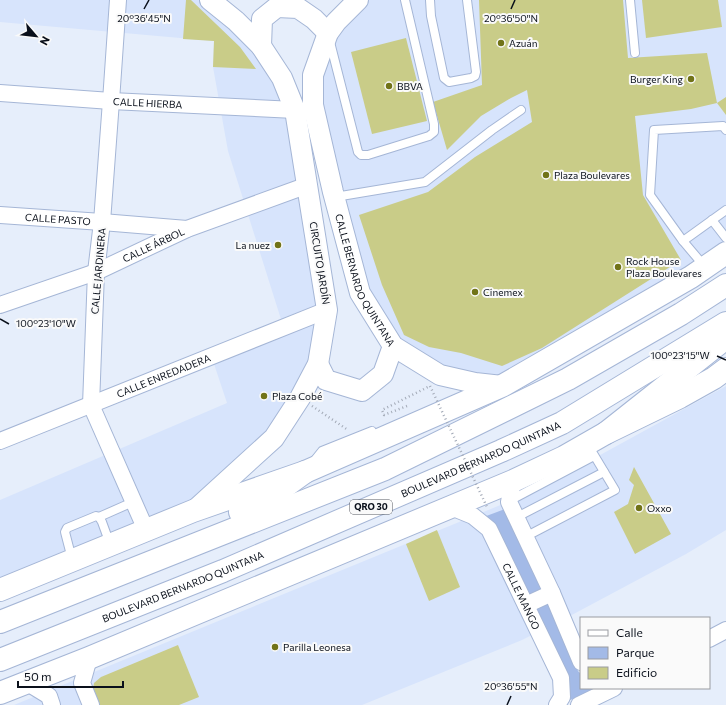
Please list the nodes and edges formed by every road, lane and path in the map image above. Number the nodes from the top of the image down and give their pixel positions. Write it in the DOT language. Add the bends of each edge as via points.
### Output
graph roads {
  1 [pos="118,0"];
  2 [pos="210,0"];
  3 [pos="358,0"];
  4 [pos="405,0"];
  5 [pos="430,0"];
  6 [pos="467,0"];
  7 [pos="630,0"];
  8 [pos="328,33"];
  9 [pos="261,46"];
  10 [pos="635,53"];
  11 [pos="0,93"];
  12 [pos="111,101"];
  13 [pos="296,110"];
  14 [pos="522,110"];
  15 [pos="726,130"];
  16 [pos="459,156"];
  17 [pos="464,163"];
  18 [pos="308,185"];
  19 [pos="334,195"];
  20 [pos="726,210"];
  21 [pos="0,215"];
  22 [pos="712,220"];
  23 [pos="102,222"];
  24 [pos="186,229"];
  25 [pos="726,238"];
  26 [pos="683,240"];
  27 [pos="726,253"];
  28 [pos="706,268"];
  29 [pos="96,272"];
  30 [pos="726,285"];
  31 [pos="0,305"];
  32 [pos="327,310"];
  33 [pos="726,323"];
  34 [pos="726,338"];
  35 [pos="393,346"];
  36 [pos="318,364"];
  37 [pos="726,369"];
  38 [pos="502,386"];
  39 [pos="300,398"];
  40 [pos="413,404"];
  41 [pos="91,405"];
  42 [pos="378,429"];
  43 [pos="606,432"];
  44 [pos="356,438"];
  45 [pos="0,441"];
  46 [pos="591,450"];
  47 [pos="305,472"];
  48 [pos="604,472"];
  49 [pos="511,492"];
  50 [pos="133,502"];
  51 [pos="451,507"];
  52 [pos="487,508"];
  53 [pos="193,511"];
  54 [pos="99,517"];
  55 [pos="516,517"];
  56 [pos="146,530"];
  57 [pos="525,536"];
  58 [pos="110,545"];
  59 [pos="169,554"];
  60 [pos="73,560"];
  61 [pos="0,590"];
  62 [pos="552,593"];
  63 [pos="526,605"];
  64 [pos="0,622"];
  65 [pos="726,630"];
  66 [pos="710,638"];
  67 [pos="89,658"];
  68 [pos="0,660"];
  69 [pos="580,660"];
  70 [pos="26,682"];
  71 [pos="609,689"];
  72 [pos="0,693"];
  73 [pos="52,705"];
  74 [pos="91,705"];
  75 [pos="557,705"];
  76 [pos="579,705"];
  1 -- 12 [label="street, CALLE JARDINERA"];
  2 -- 9 [label="street, CIRCUITO JARDÍN"];
  3 -- 8 [label="street"];
  4 -- 8 [label="lane" via="434,124 434,132 429,136 368,155 358,152"];
  5 -- 6 [label="lane" via="444,78 449,82 475,76 476,72"];
  7 -- 10 [label="lane"];
  8 -- 9 [label="street" via="298,8 277,7 262,19"];
  8 -- 19 [label="street" via="313,75 312,104"];
  9 -- 13 [label="street, CIRCUITO JARDÍN" via="282,78"];
  11 -- 12 [label="street, CALLE HIERBA"];
  12 -- 13 [label="street, CALLE HIERBA"];
  12 -- 23 [label="street, CALLE JARDINERA"];
  13 -- 18 [label="street, CIRCUITO JARDÍN"];
  14 -- 16 [label="lane"];
  15 -- 26 [label="lane" via="722,126 654,130 650,195"];
  16 -- 17 [label="lane"];
  16 -- 19 [label="lane" via="425,182"];
  18 -- 24 [label="street, CALLE ÁRBOL"];
  18 -- 32 [label="street, CIRCUITO JARDÍN"];
  19 -- 35 [label="street, CALLE BERNARDO QUINTANA" via="360,293"];
  20 -- 22 [label="lane"];
  21 -- 23 [label="street, CALLE PASTO"];
  22 -- 25 [label="lane"];
  22 -- 26 [label="lane"];
  23 -- 24 [label="street, CALLE PASTO"];
  23 -- 29 [label="street, CALLE JARDINERA"];
  24 -- 29 [label="street, CALLE ÁRBOL"];
  26 -- 28 [label="lane"];
  27 -- 28 [label="main road"];
  28 -- 38 [label="main road"];
  29 -- 31 [label="street, CALLE ÁRBOL"];
  29 -- 41 [label="street, CALLE JARDINERA"];
  30 -- 59 [label="main road" via="568,379 385,469"];
  32 -- 36 [label="street, CIRCUITO JARDÍN"];
  32 -- 41 [label="street, CALLE ENREDADERA"];
  33 -- 68 [label="main road, BOULEVARD BERNARDO QUINTANA / QRO 30" via="562,423 223,571"];
  34 -- 43 [label="main road"];
  35 -- 36 [label="street" via="384,374 362,391 326,380"];
  35 -- 38 [label="street, CALLE BERNARDO QUINTANA" via="440,375"];
  36 -- 39 [label="street, CIRCUITO JARDÍN"];
  37 -- 43 [label="main road" via="680,397"];
  38 -- 47 [label="main road" via="453,403"];
  39 -- 44 [label="path" via="353,432"];
  39 -- 53 [label="street, CIRCUITO JARDÍN" via="274,438"];
  40 -- 52 [label="path, bridge" via="384,415 382,410 430,386"];
  41 -- 45 [label="street, CALLE ENREDADERA"];
  41 -- 50 [label="street, CALLE JARDINERA"];
  42 -- 44 [label="lane"];
  43 -- 46 [label="main road"];
  44 -- 47 [label="lane" via="322,451"];
  46 -- 48 [label="lane"];
  46 -- 49 [label="main road" via="564,457"];
  47 -- 53 [label="main road"];
  47 -- 59 [label="main road" via="268,498 176,542"];
  48 -- 55 [label="lane"];
  48 -- 57 [label="lane" via="615,490"];
  49 -- 51 [label="main road"];
  49 -- 55 [label="street"];
  50 -- 54 [label="lane"];
  50 -- 56 [label="street, CALLE JARDINERA"];
  51 -- 63 [label="street, CALLE MANGO" via="473,516 489,529"];
  51 -- 67 [label="main road"];
  53 -- 56 [label="main road"];
  54 -- 58 [label="lane"];
  54 -- 60 [label="lane" via="67,528 65,532"];
  55 -- 57 [label="street"];
  56 -- 58 [label="main road"];
  57 -- 62 [label="street"];
  58 -- 60 [label="main road"];
  59 -- 64 [label="main road"];
  60 -- 61 [label="main road"];
  62 -- 63 [label="street"];
  62 -- 69 [label="street"];
  63 -- 75 [label="street, CALLE MANGO" via="562,678 562,697"];
  65 -- 66 [label="street"];
  67 -- 70 [label="main road"];
  67 -- 74 [label="street" via="82,683"];
  70 -- 72 [label="main road"];
  70 -- 73 [label="street" via="49,696"];
  71 -- 76 [label="street"];
}
